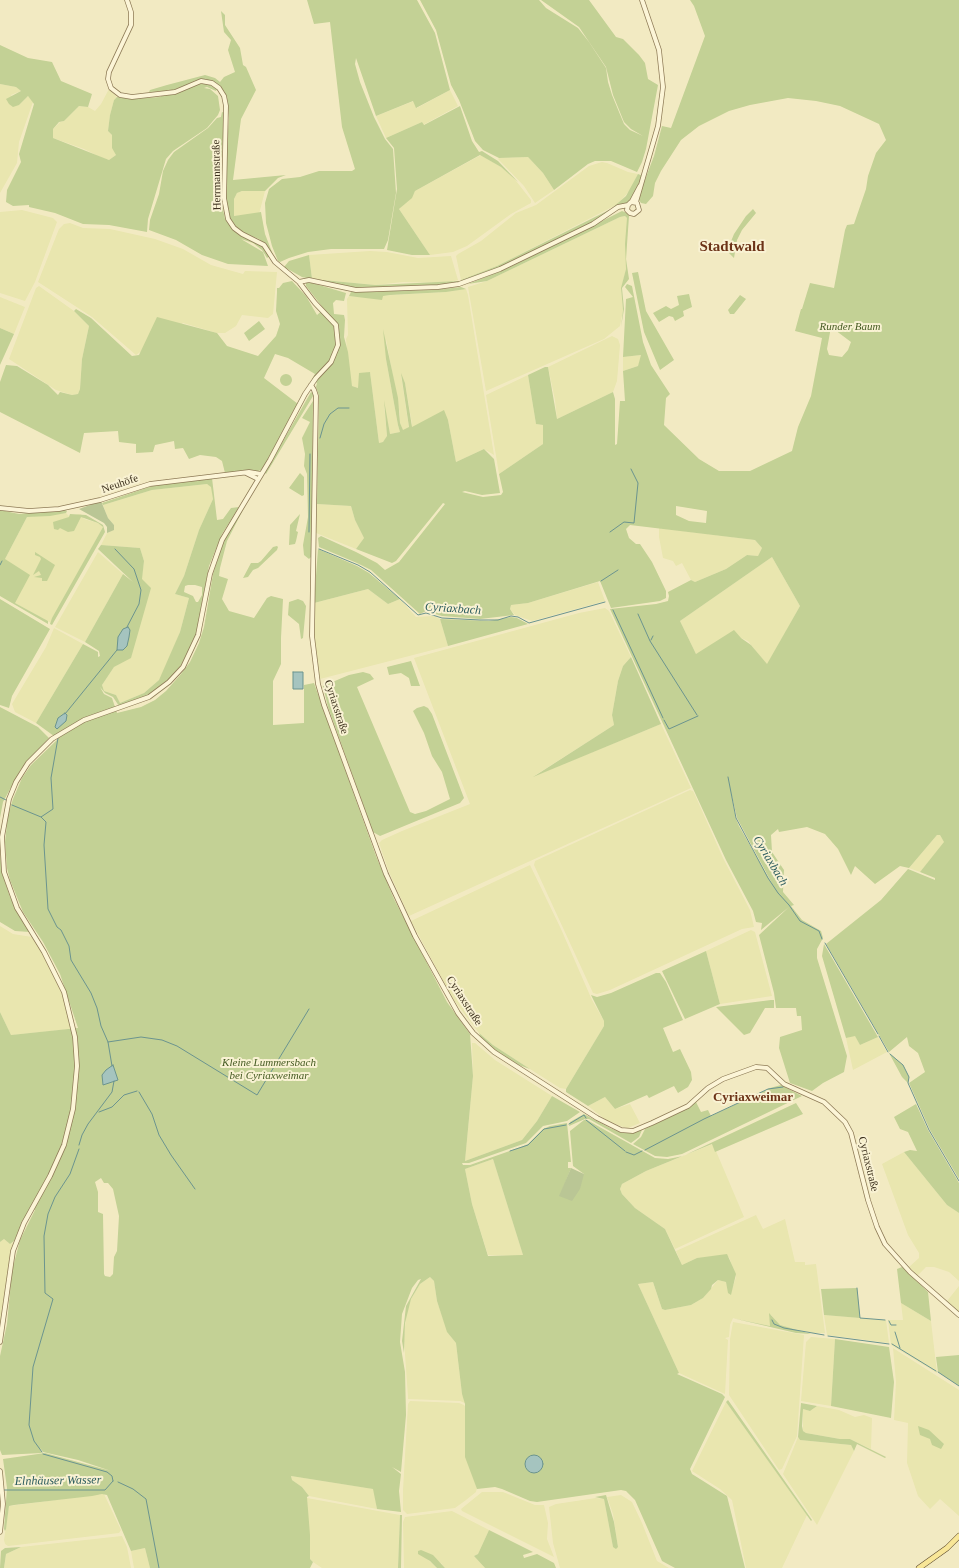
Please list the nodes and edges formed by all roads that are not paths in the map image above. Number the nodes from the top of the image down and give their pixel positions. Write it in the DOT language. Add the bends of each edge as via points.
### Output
graph roads {
  1 [pos="127,0"];
  2 [pos="642,0"];
  3 [pos="634,202"];
  4 [pos="628,207"];
  5 [pos="299,282"];
  6 [pos="311,385"];
  7 [pos="245,473"];
  8 [pos="261,474"];
  9 [pos="258,479"];
  10 [pos="0,508"];
  11 [pos="959,1315"];
  12 [pos="0,1342"];
  13 [pos="0,1471"];
  14 [pos="0,1532"];
  15 [pos="959,1536"];
  16 [pos="919,1568"];
  1 -- 5 [label="street, Herrmannstraße" via="131,22 109,72 111,88 120,95 132,97 175,92 201,81 219,88 226,106 226,216 234,228 264,245 275,262"];
  2 -- 3 [label="street" via="659,50 663,87 658,126 650,159"];
  3 -- 4 [label="street"];
  3 -- 4 [label="street" via="639,206 638,212 632,214"];
  4 -- 5 [label="street" via="618,207 593,224 500,269 459,284 356,290 309,280"];
  5 -- 6 [label="street, Herrmannstraße" via="333,321 339,336 334,356"];
  6 -- 8 [label="street, Herrmannstraße"];
  6 -- 11 [label="street, Cyriaxstraße" via="316,396 312,636 318,684 386,874 418,943 458,1013 473,1033 494,1052 621,1130 633,1131 652,1124 688,1106 708,1088 723,1079 760,1066 767,1068 784,1084 824,1102 845,1122 852,1136 868,1200 885,1244 910,1272"];
  7 -- 8 [label="street, Neuhöfe"];
  7 -- 9 [label="street"];
  7 -- 10 [label="street, Neuhöfe" via="150,484 100,500 58,509"];
  8 -- 9 [label="street, Herrmannstraße"];
  9 -- 12 [label="street, Herrmannstraße" via="222,540 210,574 198,635 183,666 169,682 149,697 84,720 52,739 28,763 9,798 2,837 4,872 17,908 48,958 64,992 75,1037 77,1066 74,1102 64,1145 24,1223 13,1251"];
  13 -- 14 [label="street" via="3,1496"];
  15 -- 16 [label="main road"];
}
